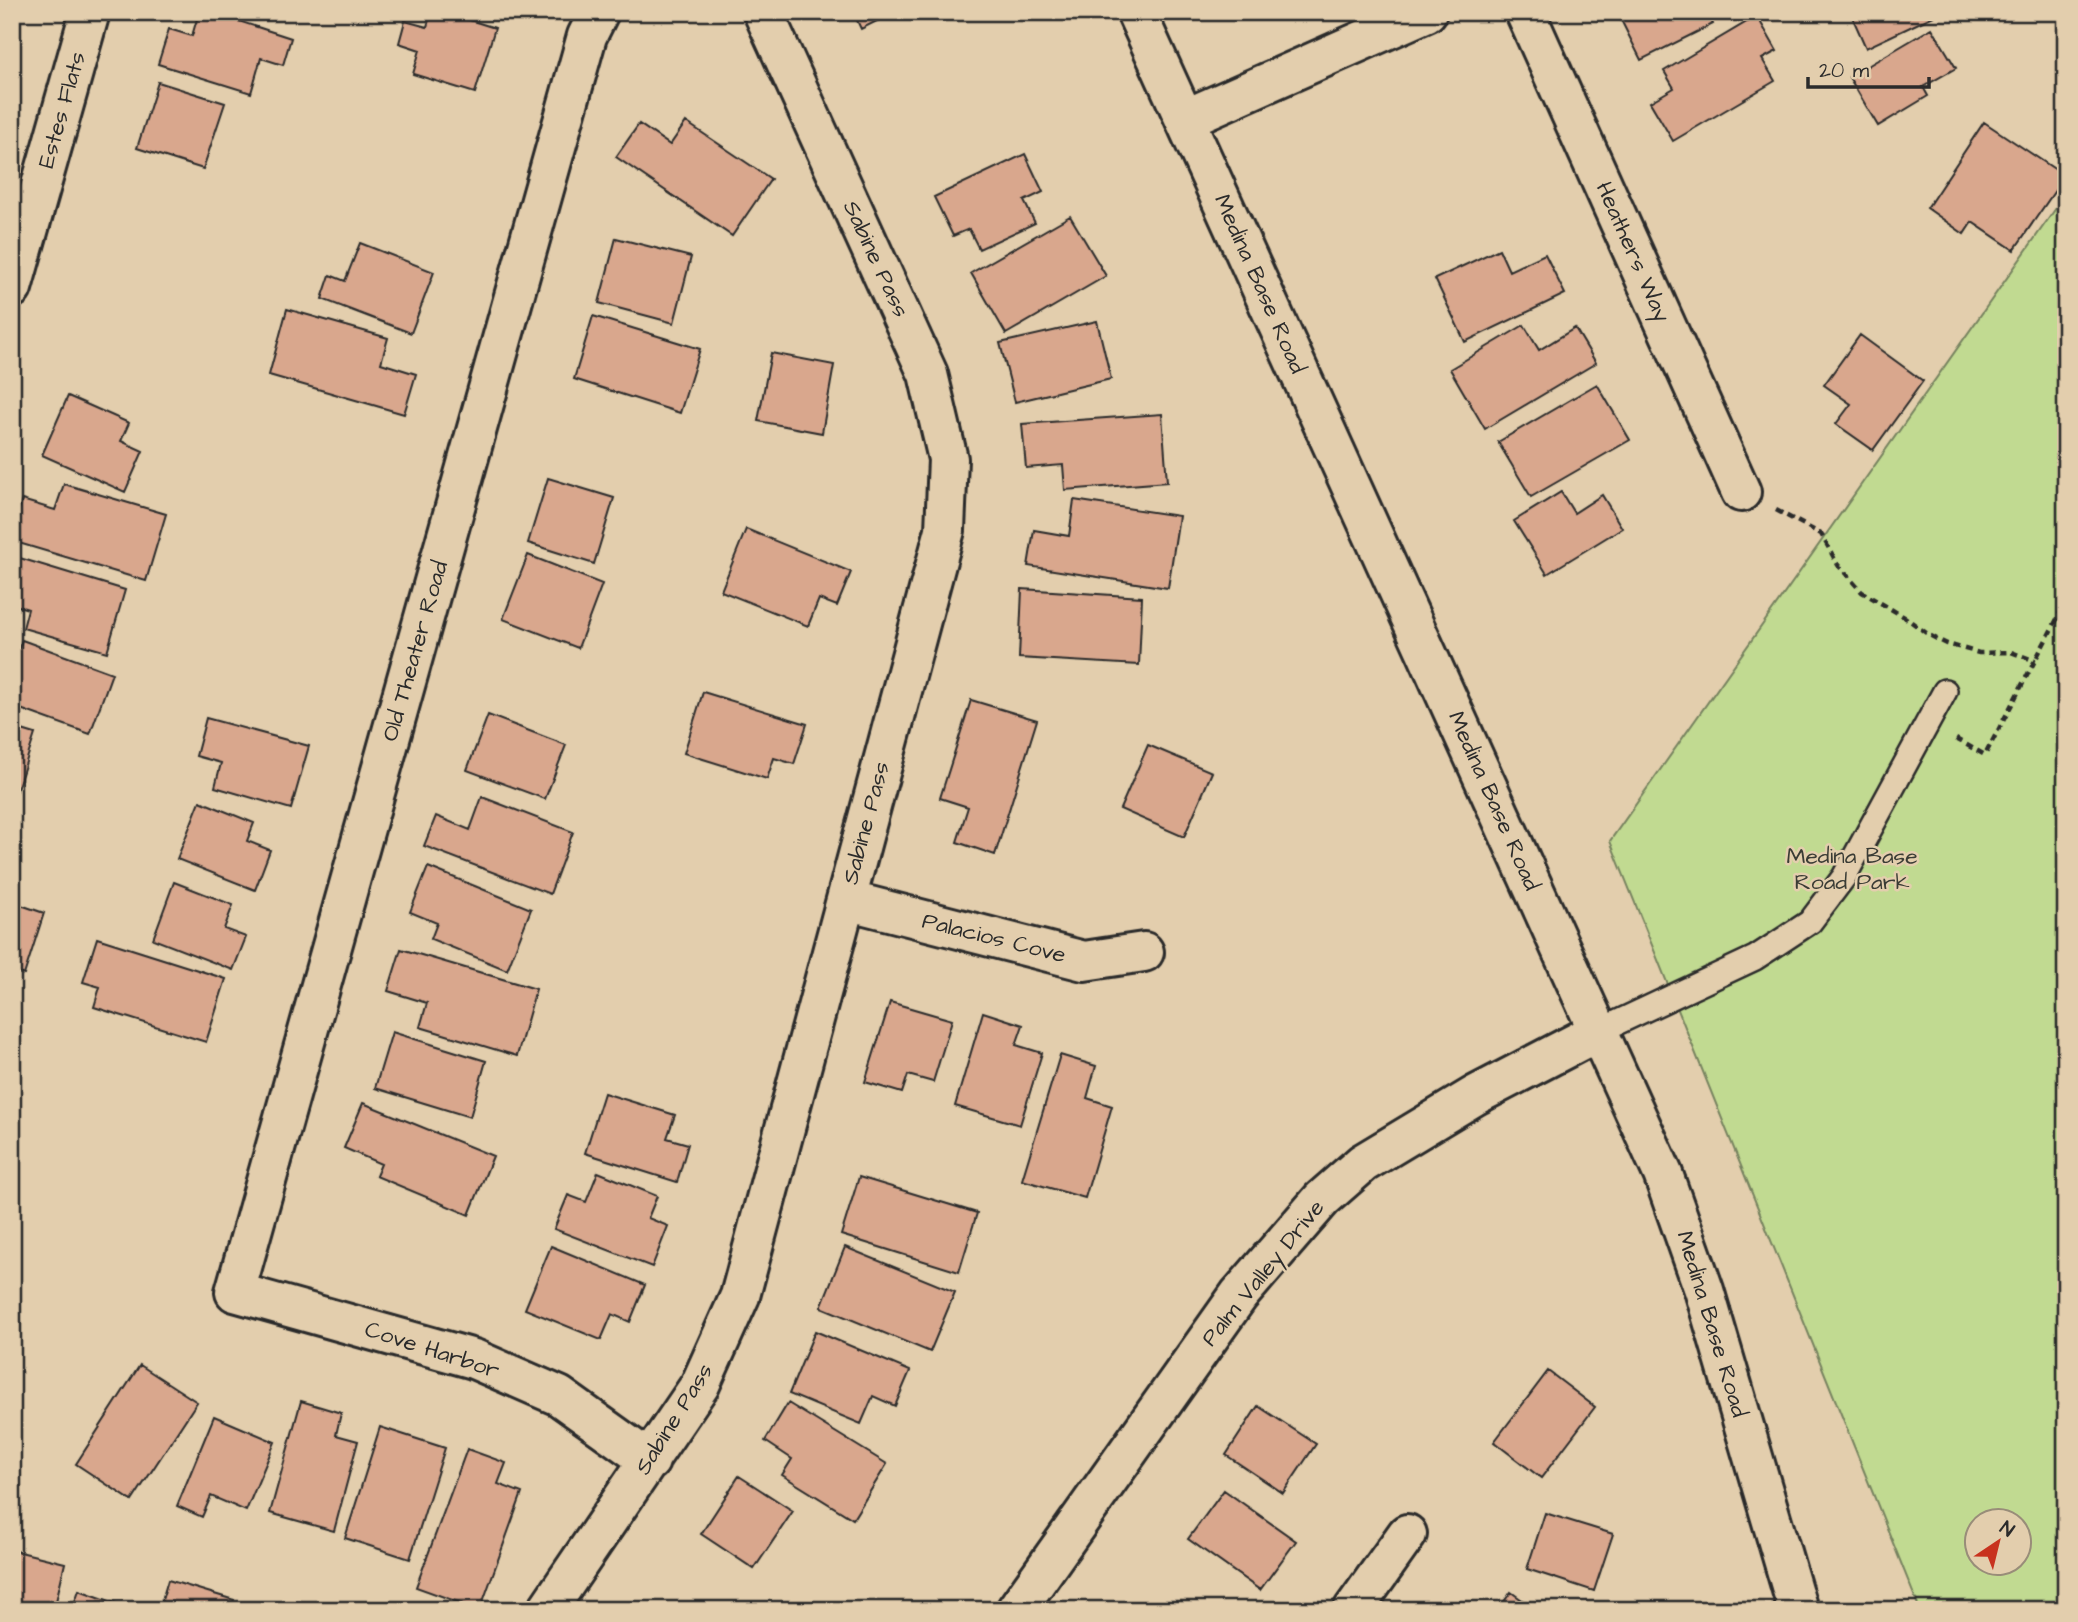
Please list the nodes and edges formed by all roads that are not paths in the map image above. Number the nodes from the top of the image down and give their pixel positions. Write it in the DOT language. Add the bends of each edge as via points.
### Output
graph roads {
  1 [pos="90,12"];
  2 [pos="599,12"];
  3 [pos="763,12"];
  4 [pos="1136,12"];
  5 [pos="1427,12"];
  6 [pos="1525,12"];
  7 [pos="1185,120"];
  8 [pos="12,288"];
  9 [pos="1741,492"];
  10 [pos="1945,691"];
  11 [pos="846,900"];
  12 [pos="1144,952"];
  13 [pos="1597,1031"];
  14 [pos="235,1292"];
  15 [pos="650,1461"];
  16 [pos="1407,1534"];
  17 [pos="547,1610"];
  18 [pos="1016,1610"];
  19 [pos="1353,1610"];
  20 [pos="1798,1610"];
  1 -- 8 [label="street, Estes Flats"];
  2 -- 14 [label="street, Old Theater Road" via="587,36"];
  3 -- 11 [label="street, Sabine Pass" via="928,374 948,459 945,530"];
  4 -- 7 [label="street, Medina Base Road"];
  5 -- 7 [label="street"];
  6 -- 9 [label="street, Heathers Way"];
  7 -- 13 [label="street, Medina Base Road"];
  10 -- 13 [label="lane" via="1844,877 1810,922 1755,958"];
  11 -- 12 [label="street, Palacios Cove" via="1084,961"];
  11 -- 15 [label="street, Sabine Pass" via="740,1296 700,1385"];
  13 -- 18 [label="street, Palm Valley Drive" via="1374,1156 1322,1199 1239,1295"];
  13 -- 20 [label="street, Medina Base Road" via="1663,1174 1704,1290"];
  14 -- 15 [label="street, Cove Harbor" via="474,1359 559,1396"];
  15 -- 17 [label="street, Sabine Pass"];
  16 -- 19 [label="street"];
}
